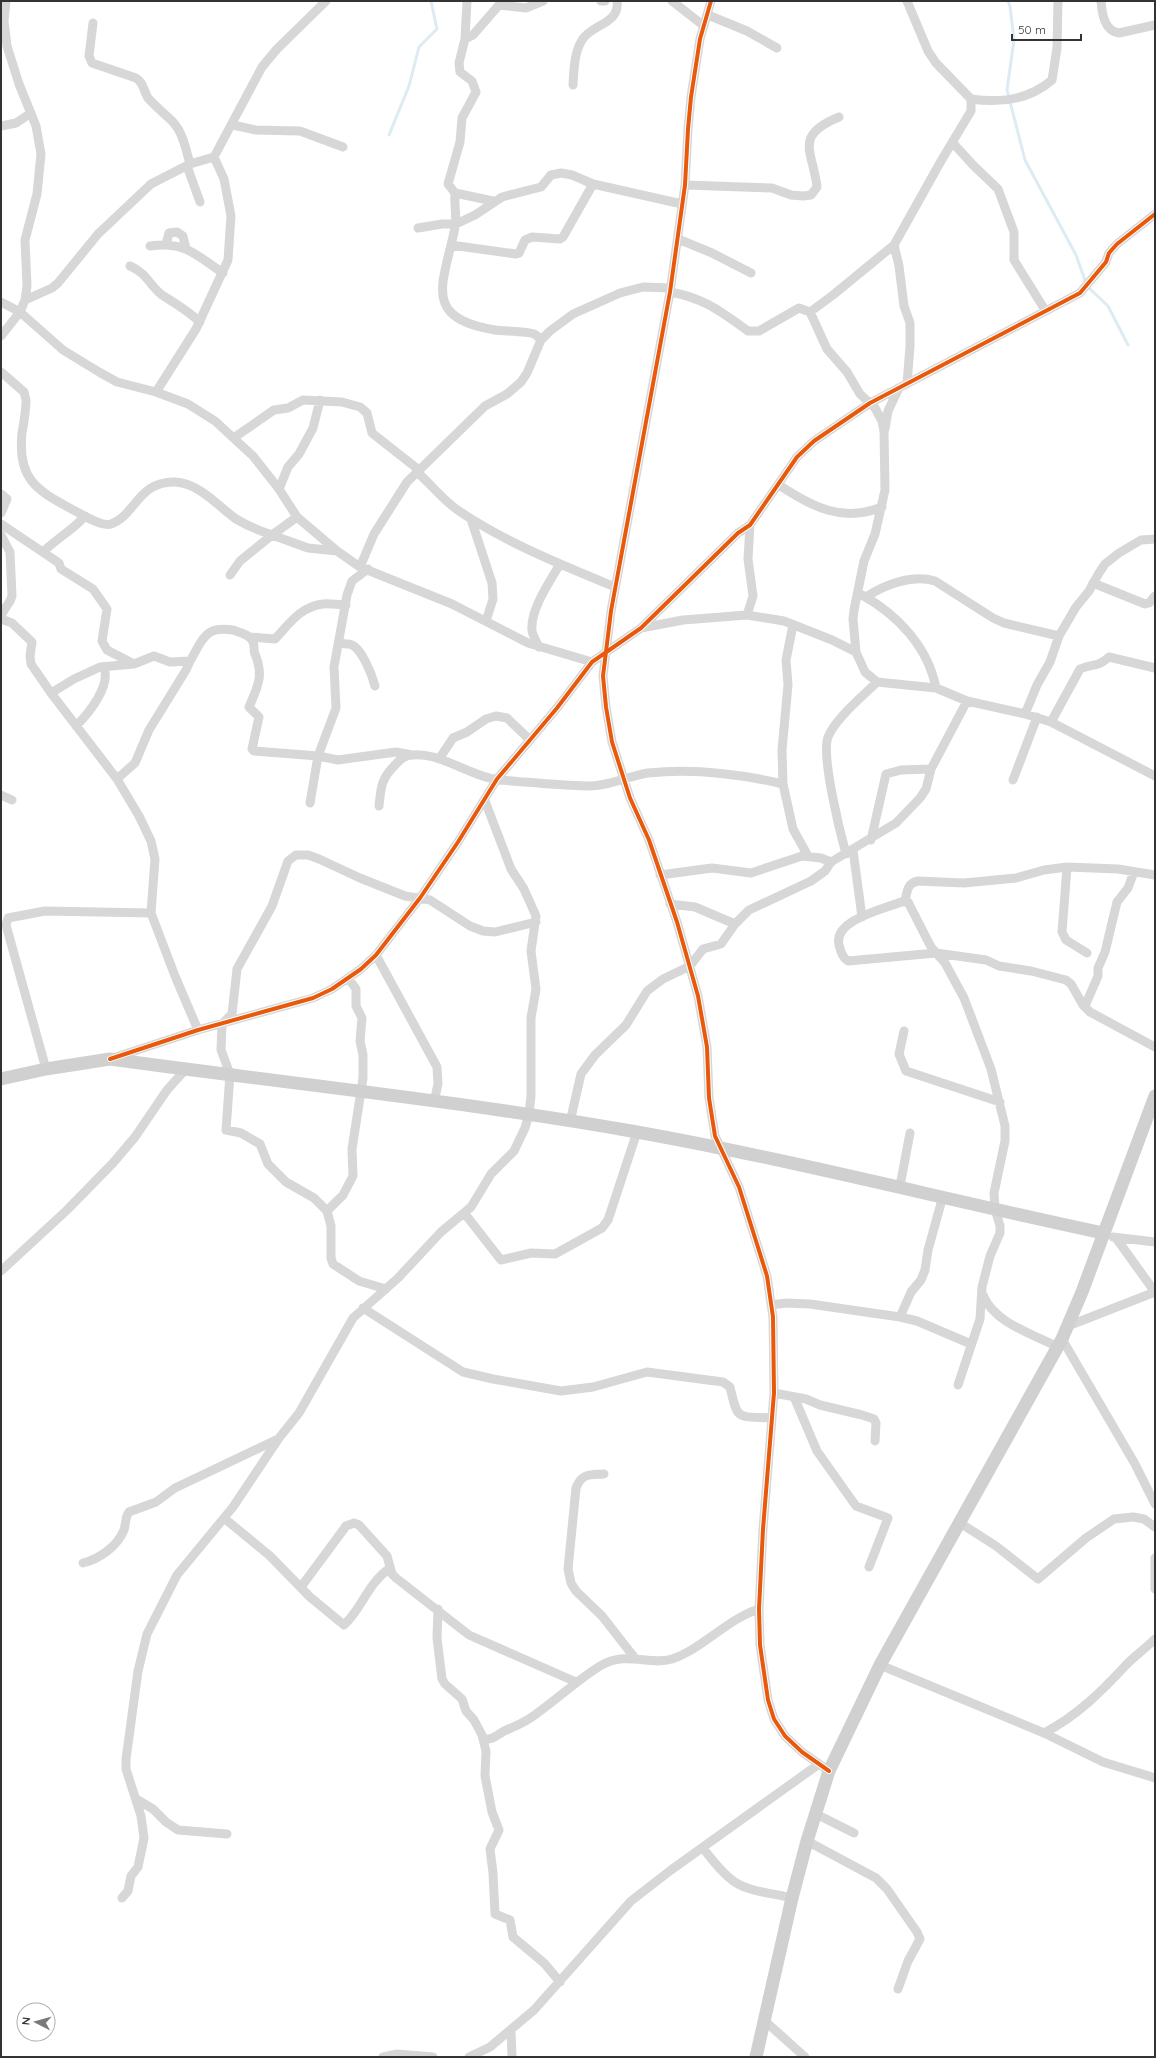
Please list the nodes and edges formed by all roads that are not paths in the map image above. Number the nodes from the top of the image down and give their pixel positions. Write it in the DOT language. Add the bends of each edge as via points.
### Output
graph roads {
  1 [pos="6,1"];
  2 [pos="326,1"];
  3 [pos="467,1"];
  4 [pos="542,1"];
  5 [pos="600,1"];
  6 [pos="605,1"];
  7 [pos="616,1"];
  8 [pos="672,1"];
  9 [pos="711,1"];
  10 [pos="907,1"];
  11 [pos="1058,1"];
  12 [pos="1101,1"];
  13 [pos="708,15"];
  14 [pos="93,23"];
  15 [pos="1155,25"];
  16 [pos="704,26"];
  17 [pos="465,39"];
  18 [pos="778,48"];
  19 [pos="572,85"];
  20 [pos="971,99"];
  21 [pos="31,113"];
  22 [pos="839,117"];
  23 [pos="233,125"];
  24 [pos="1,126"];
  25 [pos="952,142"];
  26 [pos="342,147"];
  27 [pos="214,158"];
  28 [pos="188,165"];
  29 [pos="594,184"];
  30 [pos="685,185"];
  31 [pos="455,193"];
  32 [pos="492,201"];
  33 [pos="200,202"];
  34 [pos="682,204"];
  35 [pos="1154,217"];
  36 [pos="456,224"];
  37 [pos="418,228"];
  38 [pos="678,239"];
  39 [pos="166,244"];
  40 [pos="451,244"];
  41 [pos="894,245"];
  42 [pos="150,246"];
  43 [pos="186,249"];
  44 [pos="130,266"];
  45 [pos="751,272"];
  46 [pos="223,273"];
  47 [pos="670,290"];
  48 [pos="25,300"];
  49 [pos="1,302"];
  50 [pos="1045,310"];
  51 [pos="20,312"];
  52 [pos="810,312"];
  53 [pos="200,322"];
  54 [pos="1,336"];
  55 [pos="541,340"];
  56 [pos="1,372"];
  57 [pos="906,384"];
  58 [pos="898,390"];
  59 [pos="156,392"];
  60 [pos="320,400"];
  61 [pos="870,403"];
  62 [pos="884,431"];
  63 [pos="235,437"];
  64 [pos="418,471"];
  65 [pos="780,485"];
  66 [pos="279,489"];
  67 [pos="1,494"];
  68 [pos="882,507"];
  69 [pos="1,513"];
  70 [pos="85,516"];
  71 [pos="297,517"];
  72 [pos="470,520"];
  73 [pos="1,524"];
  74 [pos="750,525"];
  75 [pos="1,535"];
  76 [pos="272,535"];
  77 [pos="1155,539"];
  78 [pos="337,551"];
  79 [pos="43,552"];
  80 [pos="560,564"];
  81 [pos="364,568"];
  82 [pos="230,575"];
  83 [pos="1093,583"];
  84 [pos="615,587"];
  85 [pos="862,595"];
  86 [pos="1155,596"];
  87 [pos="346,605"];
  88 [pos="1,614"];
  89 [pos="747,615"];
  90 [pos="1,619"];
  91 [pos="486,621"];
  92 [pos="793,625"];
  93 [pos="641,628"];
  94 [pos="1059,636"];
  95 [pos="250,637"];
  96 [pos="339,644"];
  97 [pos="539,647"];
  98 [pos="605,652"];
  99 [pos="856,652"];
  100 [pos="190,661"];
  101 [pos="592,662"];
  102 [pos="134,664"];
  103 [pos="104,667"];
  104 [pos="1155,668"];
  105 [pos="877,682"];
  106 [pos="375,686"];
  107 [pos="936,688"];
  108 [pos="51,693"];
  109 [pos="967,701"];
  110 [pos="1025,714"];
  111 [pos="1037,717"];
  112 [pos="1051,722"];
  113 [pos="76,726"];
  114 [pos="530,740"];
  115 [pos="318,756"];
  116 [pos="413,756"];
  117 [pos="439,759"];
  118 [pos="931,769"];
  119 [pos="1155,776"];
  120 [pos="625,778"];
  121 [pos="497,779"];
  122 [pos="117,780"];
  123 [pos="1013,780"];
  124 [pos="783,784"];
  125 [pos="1,795"];
  126 [pos="12,800"];
  127 [pos="485,801"];
  128 [pos="310,802"];
  129 [pos="379,806"];
  130 [pos="871,840"];
  131 [pos="850,852"];
  132 [pos="808,856"];
  133 [pos="831,862"];
  134 [pos="1067,867"];
  135 [pos="1134,872"];
  136 [pos="660,875"];
  137 [pos="1155,875"];
  138 [pos="420,898"];
  139 [pos="905,901"];
  140 [pos="670,904"];
  141 [pos="151,913"];
  142 [pos="862,917"];
  143 [pos="536,922"];
  144 [pos="735,924"];
  145 [pos="936,953"];
  146 [pos="1087,953"];
  147 [pos="376,955"];
  148 [pos="690,966"];
  149 [pos="349,979"];
  150 [pos="1085,1006"];
  151 [pos="222,1024"];
  152 [pos="198,1030"];
  153 [pos="904,1031"];
  154 [pos="1155,1047"];
  155 [pos="110,1059"];
  156 [pos="46,1069"];
  157 [pos="186,1069"];
  158 [pos="230,1074"];
  159 [pos="1,1079"];
  160 [pos="361,1092"];
  161 [pos="1155,1096"];
  162 [pos="434,1102"];
  163 [pos="1000,1102"];
  164 [pos="530,1114"];
  165 [pos="570,1122"];
  166 [pos="637,1132"];
  167 [pos="910,1133"];
  168 [pos="722,1149"];
  169 [pos="900,1186"];
  170 [pos="943,1196"];
  171 [pos="995,1209"];
  172 [pos="327,1211"];
  173 [pos="465,1214"];
  174 [pos="1103,1233"];
  175 [pos="1116,1238"];
  176 [pos="1155,1242"];
  177 [pos="1,1271"];
  178 [pos="386,1289"];
  179 [pos="1155,1292"];
  180 [pos="983,1295"];
  181 [pos="771,1305"];
  182 [pos="363,1308"];
  183 [pos="900,1317"];
  184 [pos="1068,1326"];
  185 [pos="1060,1343"];
  186 [pos="971,1344"];
  187 [pos="958,1385"];
  188 [pos="774,1393"];
  189 [pos="794,1397"];
  190 [pos="772,1418"];
  191 [pos="279,1438"];
  192 [pos="875,1441"];
  193 [pos="604,1474"];
  194 [pos="1155,1504"];
  195 [pos="224,1518"];
  196 [pos="960,1523"];
  197 [pos="1155,1527"];
  198 [pos="1155,1558"];
  199 [pos="83,1563"];
  200 [pos="869,1567"];
  201 [pos="390,1568"];
  202 [pos="301,1587"];
  203 [pos="1155,1589"];
  204 [pos="438,1609"];
  205 [pos="759,1609"];
  206 [pos="1155,1639"];
  207 [pos="634,1657"];
  208 [pos="880,1665"];
  209 [pos="576,1682"];
  210 [pos="1044,1733"];
  211 [pos="483,1739"];
  212 [pos="824,1767"];
  213 [pos="1155,1778"];
  214 [pos="136,1799"];
  215 [pos="816,1814"];
  216 [pos="227,1834"];
  217 [pos="854,1834"];
  218 [pos="807,1841"];
  219 [pos="703,1848"];
  220 [pos="122,1898"];
  221 [pos="792,1898"];
  222 [pos="560,1982"];
  223 [pos="898,1989"];
  224 [pos="765,2021"];
  225 [pos="511,2031"];
  226 [pos="383,2057"];
  227 [pos="433,2057"];
  228 [pos="469,2057"];
  229 [pos="512,2057"];
  230 [pos="756,2057"];
  231 [pos="805,2057"];
  1 -- 21 [label="street" via="4,21 7,46"];
  2 -- 23 [label="street" via="262,67"];
  3 -- 17 [label="street"];
  4 -- 17 [label="street" via="526,8 499,5 473,35"];
  5 -- 6 [label="street"];
  7 -- 19 [label="street" via="617,8 611,19 588,32 582,40 575,60"];
  8 -- 16 [label="street"];
  9 -- 13 [label="street"];
  10 -- 20 [label="street" via="928,52"];
  11 -- 20 [label="street" via="1057,48 1051,82 1014,99"];
  12 -- 15 [label="street" via="1107,27 1114,33"];
  13 -- 16 [label="street"];
  13 -- 18 [label="street"];
  14 -- 28 [label="street" via="90,60 97,66 142,82 151,102 177,128"];
  16 -- 30 [label="street" via="688,123"];
  17 -- 31 [label="street" via="459,64 460,72 472,81 476,92 462,118 460,142 450,172 448,184"];
  20 -- 25 [label="street" via="971,111"];
  21 -- 24 [label="street" via="16,122"];
  21 -- 48 [label="street" via="40,140 41,171 25,240"];
  22 -- 30 [label="street" via="824,123 814,131 810,142 817,187 811,195 792,195 772,188"];
  23 -- 26 [label="street" via="256,130 300,131"];
  23 -- 27 [label="street"];
  25 -- 41 [label="street"];
  25 -- 50 [label="street" via="998,189 1014,232 1014,260"];
  27 -- 28 [label="street"];
  27 -- 46 [label="street" via="224,179 231,216 231,240"];
  28 -- 33 [label="street"];
  28 -- 48 [label="street" via="151,184 98,234 58,283"];
  29 -- 32 [label="street" via="561,173 551,175 541,187"];
  29 -- 34 [label="street"];
  29 -- 40 [label="street" via="560,239 532,237 525,240 516,254"];
  30 -- 34 [label="street"];
  31 -- 32 [label="street"];
  31 -- 36 [label="street"];
  32 -- 36 [label="street" via="475,215"];
  34 -- 38 [label="street"];
  35 -- 50 [label="street" via="1117,244 1109,253 1106,262 1080,293"];
  36 -- 37 [label="street"];
  36 -- 40 [label="street"];
  38 -- 45 [label="street"];
  38 -- 47 [label="street"];
  39 -- 42 [label="street"];
  39 -- 43 [label="street"];
  39 -- 43 [label="street" via="169,233 177,232 183,236"];
  40 -- 55 [label="street" via="442,287 443,300 448,311 458,320 469,324 501,331 532,333"];
  41 -- 52 [label="street"];
  41 -- 57 [label="street" via="904,306 910,323"];
  43 -- 46 [label="street"];
  44 -- 53 [label="street" via="139,270 162,295 182,306"];
  46 -- 53 [label="street"];
  47 -- 52 [label="street" via="705,302 753,332 799,308"];
  47 -- 55 [label="street" via="643,287 602,300 573,314"];
  47 -- 84 [label="street"];
  48 -- 51 [label="street"];
  49 -- 51 [label="street"];
  50 -- 57 [label="street"];
  51 -- 54 [label="street"];
  51 -- 59 [label="street" via="77,360 117,382"];
  52 -- 61 [label="street" via="827,349 847,372 860,394"];
  53 -- 59 [label="street"];
  55 -- 64 [label="street" via="528,373 521,382 507,394 485,406"];
  56 -- 70 [label="street" via="24,392 26,400 22,454 23,466 28,477 46,495"];
  57 -- 58 [label="street"];
  58 -- 61 [label="street"];
  58 -- 62 [label="street" via="888,411"];
  59 -- 63 [label="street" via="188,404"];
  60 -- 63 [label="street" via="303,400 288,408 274,410"];
  60 -- 64 [label="street" via="360,406 367,413 372,433"];
  60 -- 66 [label="street" via="313,428 288,467"];
  61 -- 62 [label="street" via="882,421"];
  61 -- 65 [label="street" via="814,441 797,457"];
  62 -- 68 [label="street"];
  63 -- 66 [label="street"];
  64 -- 72 [label="street" via="448,503"];
  64 -- 81 [label="street" via="407,482 374,534"];
  65 -- 68 [label="street" via="826,510 847,515 868,513"];
  65 -- 74 [label="street"];
  66 -- 71 [label="street"];
  67 -- 69 [label="street" via="7,499"];
  68 -- 85 [label="street" via="864,562"];
  70 -- 76 [label="street" via="106,525 110,524 119,519 148,489 174,482 187,484 213,500 236,519"];
  70 -- 79 [label="street"];
  71 -- 76 [label="street"];
  71 -- 78 [label="street"];
  72 -- 80 [label="street"];
  72 -- 91 [label="street" via="492,583 492,599"];
  73 -- 79 [label="street"];
  74 -- 89 [label="street" via="748,559 753,596"];
  74 -- 93 [label="street" via="738,533"];
  75 -- 88 [label="street" via="10,552 12,596"];
  76 -- 78 [label="street" via="308,548"];
  76 -- 82 [label="street" via="240,561"];
  77 -- 83 [label="street" via="1141,540 1119,553 1106,564"];
  78 -- 81 [label="street"];
  79 -- 102 [label="street" via="59,563 61,569 93,589 99,596 107,609 102,641 107,650"];
  80 -- 84 [label="street"];
  80 -- 97 [label="street" via="534,616 531,632"];
  81 -- 87 [label="street" via="352,581"];
  81 -- 91 [label="street" via="452,604"];
  83 -- 86 [label="street" via="1144,604 1150,603"];
  83 -- 94 [label="street"];
  84 -- 98 [label="street"];
  85 -- 94 [label="street" via="887,585 927,578 1004,623"];
  85 -- 99 [label="street" via="853,619"];
  85 -- 107 [label="street" via="891,614 909,633 929,664"];
  87 -- 95 [label="street" via="324,604 306,609 275,639"];
  87 -- 96 [label="street"];
  89 -- 92 [label="street"];
  89 -- 93 [label="street" via="683,620"];
  90 -- 108 [label="street" via="12,623 32,642 31,664"];
  91 -- 97 [label="street"];
  92 -- 99 [label="street"];
  92 -- 124 [label="street" via="786,660 788,684 782,750"];
  93 -- 98 [label="street"];
  94 -- 110 [label="street" via="1050,662 1036,685"];
  95 -- 100 [label="street" via="230,630 216,629 204,636"];
  95 -- 115 [label="street" via="260,666 259,684 249,707 259,717 252,749 256,753"];
  96 -- 106 [label="street" via="349,644 357,648"];
  96 -- 115 [label="street" via="334,667 336,708"];
  97 -- 101 [label="street"];
  98 -- 101 [label="street"];
  98 -- 120 [label="street" via="603,676 606,707 612,742"];
  99 -- 105 [label="street" via="865,672"];
  100 -- 102 [label="street" via="170,662 154,656"];
  100 -- 122 [label="street" via="149,730 135,763"];
  101 -- 114 [label="street"];
  102 -- 103 [label="street"];
  103 -- 108 [label="street" via="79,676"];
  103 -- 113 [label="street" via="106,678 100,693"];
  104 -- 112 [label="street" via="1109,657 1099,665 1080,670"];
  105 -- 107 [label="street"];
  105 -- 131 [label="street" via="839,720 827,741 833,800"];
  107 -- 109 [label="street"];
  108 -- 113 [label="street"];
  109 -- 110 [label="street"];
  109 -- 118 [label="street"];
  110 -- 111 [label="street"];
  111 -- 112 [label="street"];
  111 -- 123 [label="street"];
  112 -- 119 [label="street"];
  113 -- 122 [label="street"];
  114 -- 117 [label="street" via="507,718 496,716 453,738 447,743"];
  114 -- 121 [label="street"];
  115 -- 116 [label="street" via="338,760 396,752"];
  115 -- 128 [label="street"];
  116 -- 117 [label="street" via="423,755"];
  116 -- 129 [label="street" via="405,756 384,777"];
  117 -- 121 [label="street" via="475,774"];
  118 -- 130 [label="street" via="926,788 920,798 896,823"];
  118 -- 130 [label="street" via="900,770 886,774"];
  120 -- 121 [label="street" via="587,786"];
  120 -- 124 [label="street" via="681,770"];
  120 -- 136 [label="street" via="630,798"];
  121 -- 127 [label="street"];
  122 -- 141 [label="street" via="145,828 154,854"];
  124 -- 132 [label="street" via="793,829"];
  125 -- 126 [label="street"];
  127 -- 138 [label="street"];
  127 -- 143 [label="street" via="511,869 534,910"];
  130 -- 131 [label="street"];
  131 -- 133 [label="street"];
  131 -- 142 [label="street"];
  132 -- 133 [label="street"];
  132 -- 136 [label="street" via="751,873 712,868"];
  133 -- 144 [label="street" via="818,876 749,910"];
  134 -- 135 [label="street"];
  134 -- 139 [label="street" via="1016,878 964,883 913,882 908,887"];
  134 -- 146 [label="street" via="1062,932 1066,940"];
  135 -- 137 [label="street"];
  135 -- 150 [label="street" via="1128,888 1117,902 1098,976"];
  136 -- 140 [label="street"];
  138 -- 143 [label="street" via="430,900 470,926 489,932"];
  138 -- 147 [label="street"];
  138 -- 151 [label="street" via="406,896 319,859 302,855 292,857 286,864 264,922 237,969 232,1014"];
  139 -- 142 [label="street"];
  139 -- 145 [label="street" via="912,906"];
  140 -- 144 [label="street" via="695,908"];
  140 -- 148 [label="street"];
  141 -- 152 [label="street"];
  141 -- 156 [label="street" via="45,911 12,917 6,921"];
  142 -- 145 [label="street" via="846,926 840,933 842,954 848,961"];
  143 -- 164 [label="street" via="532,951 536,989 531,1018"];
  144 -- 148 [label="street" via="721,944 702,949"];
  145 -- 150 [label="street" via="986,960 999,966 1060,978 1071,984"];
  145 -- 163 [label="street" via="945,963 964,998 991,1069"];
  147 -- 149 [label="street"];
  147 -- 162 [label="street" via="438,1068"];
  148 -- 165 [label="street" via="663,979 647,991 626,1025 587,1066 577,1086"];
  148 -- 168 [label="street" via="707,1047 711,1121 714,1136"];
  149 -- 151 [label="street" via="314,998"];
  149 -- 160 [label="street" via="356,989 356,1006 362,1018 360,1041 364,1060"];
  150 -- 154 [label="street" via="1090,1012"];
  151 -- 152 [label="street"];
  151 -- 158 [label="street" via="221,1050"];
  152 -- 155 [label="street"];
  153 -- 163 [label="street" via="899,1054 906,1071"];
  155 -- 156 [label="street"];
  155 -- 157 [label="street"];
  156 -- 159 [label="street"];
  157 -- 158 [label="street"];
  157 -- 177 [label="street" via="167,1090 135,1137 113,1163"];
  158 -- 160 [label="street"];
  158 -- 172 [label="street" via="226,1130 241,1133 260,1144 268,1164 286,1182 314,1198"];
  160 -- 162 [label="street"];
  160 -- 172 [label="street" via="352,1149 354,1176 343,1195"];
  161 -- 174 [label="street"];
  162 -- 164 [label="street"];
  163 -- 171 [label="street" via="1005,1141 995,1184"];
  164 -- 165 [label="street"];
  164 -- 173 [label="street" via="514,1151 491,1174"];
  165 -- 166 [label="street"];
  166 -- 168 [label="street"];
  166 -- 173 [label="street" via="608,1220 602,1228 555,1254 531,1253 501,1260"];
  167 -- 169 [label="street"];
  168 -- 169 [label="street"];
  168 -- 181 [label="street" via="739,1187 757,1243 767,1276"];
  169 -- 170 [label="street"];
  170 -- 171 [label="street"];
  170 -- 183 [label="street" via="925,1270 909,1295"];
  171 -- 174 [label="street"];
  171 -- 180 [label="street" via="1000,1234 990,1256 982,1286"];
  172 -- 178 [label="street" via="333,1264 359,1280"];
  173 -- 178 [label="street" via="441,1232"];
  174 -- 175 [label="street"];
  174 -- 184 [label="street"];
  175 -- 176 [label="street"];
  175 -- 179 [label="street"];
  178 -- 182 [label="street"];
  179 -- 184 [label="street"];
  180 -- 185 [label="street" via="985,1302 997,1314 1021,1330"];
  180 -- 186 [label="street" via="980,1319"];
  181 -- 183 [label="street" via="810,1304"];
  181 -- 188 [label="street" via="775,1349"];
  182 -- 190 [label="street" via="463,1372 561,1391 597,1386 647,1372 723,1382 730,1387 732,1404 738,1414"];
  182 -- 191 [label="street" via="348,1325 306,1402"];
  183 -- 186 [label="street" via="917,1321"];
  184 -- 185 [label="street"];
  185 -- 194 [label="street" via="1135,1464"];
  185 -- 196 [label="street"];
  186 -- 187 [label="street"];
  188 -- 189 [label="street"];
  188 -- 190 [label="street"];
  189 -- 192 [label="street" via="870,1417 876,1423"];
  189 -- 200 [label="street" via="817,1451 853,1502 888,1518"];
  190 -- 205 [label="street"];
  191 -- 195 [label="street"];
  191 -- 199 [label="street" via="175,1488 156,1502 129,1512 116,1543 98,1557"];
  193 -- 207 [label="street" via="584,1476 578,1483 568,1570 576,1592 602,1616"];
  195 -- 202 [label="street" via="270,1556"];
  195 -- 214 [label="street" via="178,1576 147,1634 138,1671 126,1759 126,1769"];
  196 -- 197 [label="street" via="996,1546 1038,1579 1080,1542 1114,1519 1144,1519"];
  196 -- 208 [label="street"];
  198 -- 203 [label="street"];
  201 -- 202 [label="street" via="376,1578 354,1614 344,1625"];
  201 -- 202 [label="street" via="387,1556 358,1525 350,1523"];
  201 -- 204 [label="street" via="396,1578"];
  204 -- 209 [label="street" via="468,1635"];
  204 -- 211 [label="street" via="437,1638 442,1679 449,1689 462,1699 466,1711 474,1720"];
  205 -- 207 [label="street" via="738,1617 707,1640 677,1657 662,1660"];
  205 -- 212 [label="street" via="760,1645 768,1700 774,1719 785,1736"];
  206 -- 210 [label="street" via="1100,1694"];
  207 -- 209 [label="street" via="608,1662"];
  208 -- 210 [label="street"];
  208 -- 212 [label="street"];
  209 -- 211 [label="street" via="526,1721 491,1740"];
  210 -- 213 [label="street" via="1103,1762"];
  211 -- 222 [label="street" via="486,1751 485,1776 492,1812 499,1830 490,1849 495,1914 510,1920 513,1937 544,1963"];
  212 -- 215 [label="street"];
  212 -- 219 [label="street"];
  214 -- 216 [label="street" via="153,1809 178,1830"];
  214 -- 220 [label="street" via="143,1830 143,1848 138,1867 131,1876 128,1891"];
  215 -- 217 [label="street"];
  215 -- 218 [label="street"];
  218 -- 221 [label="street"];
  218 -- 223 [label="street" via="876,1878 887,1889 917,1932 920,1939 908,1961"];
  219 -- 221 [label="street" via="724,1875 736,1884 748,1890"];
  219 -- 222 [label="street" via="631,1901"];
  221 -- 224 [label="street"];
  222 -- 225 [label="street"];
  224 -- 230 [label="street"];
  224 -- 231 [label="street"];
  225 -- 228 [label="street" via="484,2052"];
  225 -- 229 [label="street"];
  226 -- 227 [label="street" via="397,2054"];
}
